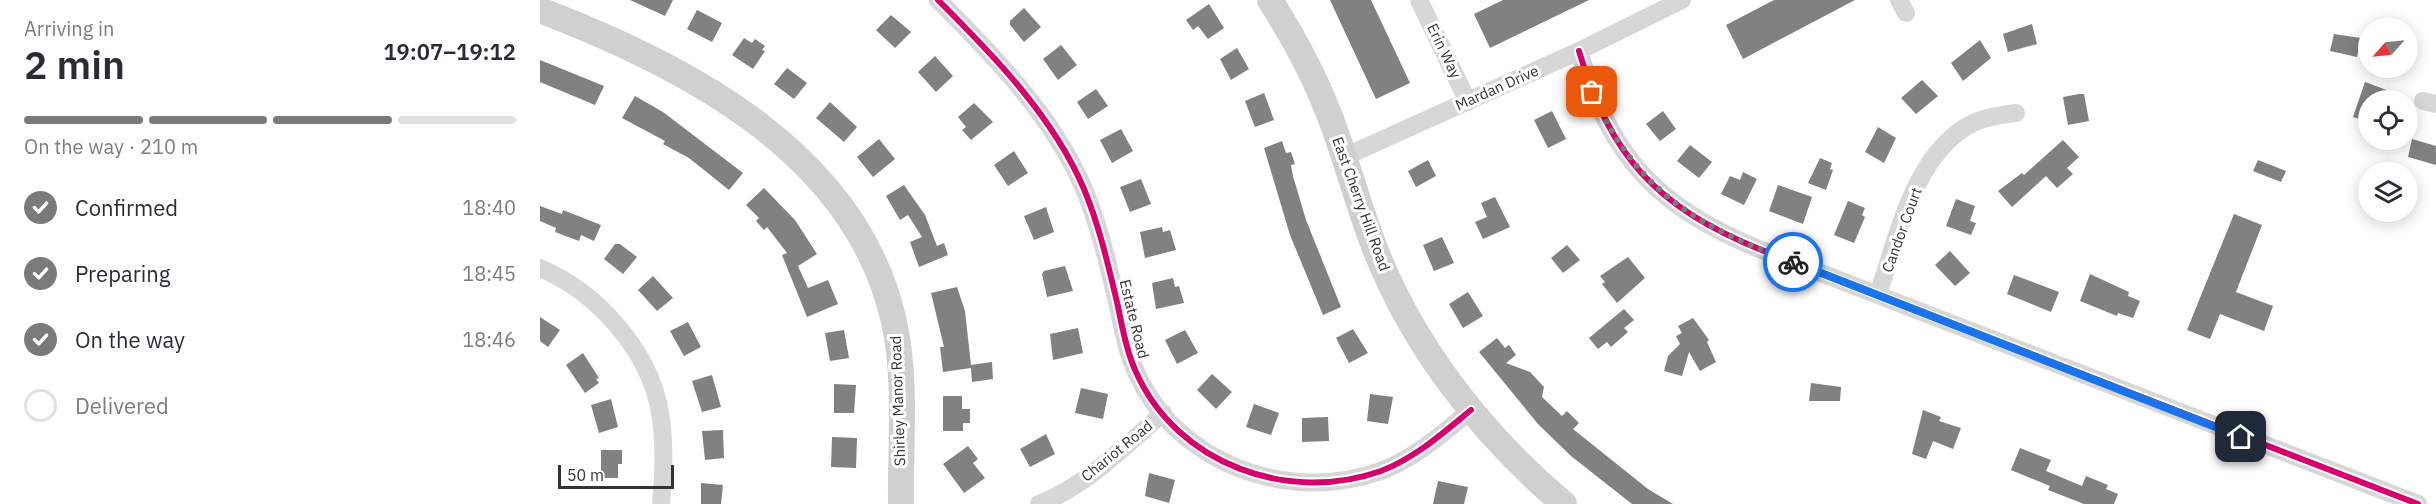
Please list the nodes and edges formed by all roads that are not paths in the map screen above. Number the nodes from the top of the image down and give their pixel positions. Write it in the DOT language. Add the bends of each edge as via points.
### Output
graph roads {
  1 [pos="938,0"];
  2 [pos="1270,0"];
  3 [pos="1419,0"];
  4 [pos="1678,1"];
  5 [pos="540,10"];
  6 [pos="1580,51"];
  7 [pos="1468,102"];
  8 [pos="2016,113"];
  9 [pos="1344,158"];
  10 [pos="540,268"];
  11 [pos="1878,294"];
  12 [pos="1471,410"];
  13 [pos="1163,414"];
  14 [pos="661,504"];
  15 [pos="901,504"];
  16 [pos="1039,504"];
  17 [pos="1563,504"];
  18 [pos="2418,504"];
  1 -- 13 [label="street, Estate Road" via="1007,74 1066,154 1084,188 1098,228 1136,371"];
  2 -- 9 [label="street, East Cherry Hill Road" via="1313,77"];
  3 -- 7 [label="street, Erin Way"];
  4 -- 6 [label="street, Mardan Drive"];
  5 -- 15 [label="street, Shirley Manor Road" via="627,46 726,101 777,139 838,202 873,261 894,322 899,357"];
  6 -- 7 [label="street, Mardan Drive"];
  6 -- 11 [label="street" via="1604,121 1623,150 1662,194 1721,233"];
  7 -- 9 [label="street, Mardan Drive"];
  8 -- 11 [label="street, Candor Court" via="1972,124 1955,135 1929,165 1916,189"];
  9 -- 12 [label="street, East Cherry Hill Road" via="1388,279 1442,373"];
  10 -- 14 [label="street" via="594,302 638,355 660,409 664,440"];
  11 -- 18 [label="street"];
  12 -- 13 [label="street, Estate Road" via="1406,459 1355,478 1327,482 1277,479 1239,469 1208,455"];
  12 -- 17 [label="street, East Cherry Hill Road"];
  13 -- 16 [label="street, Chariot Road" via="1068,490"];
}
